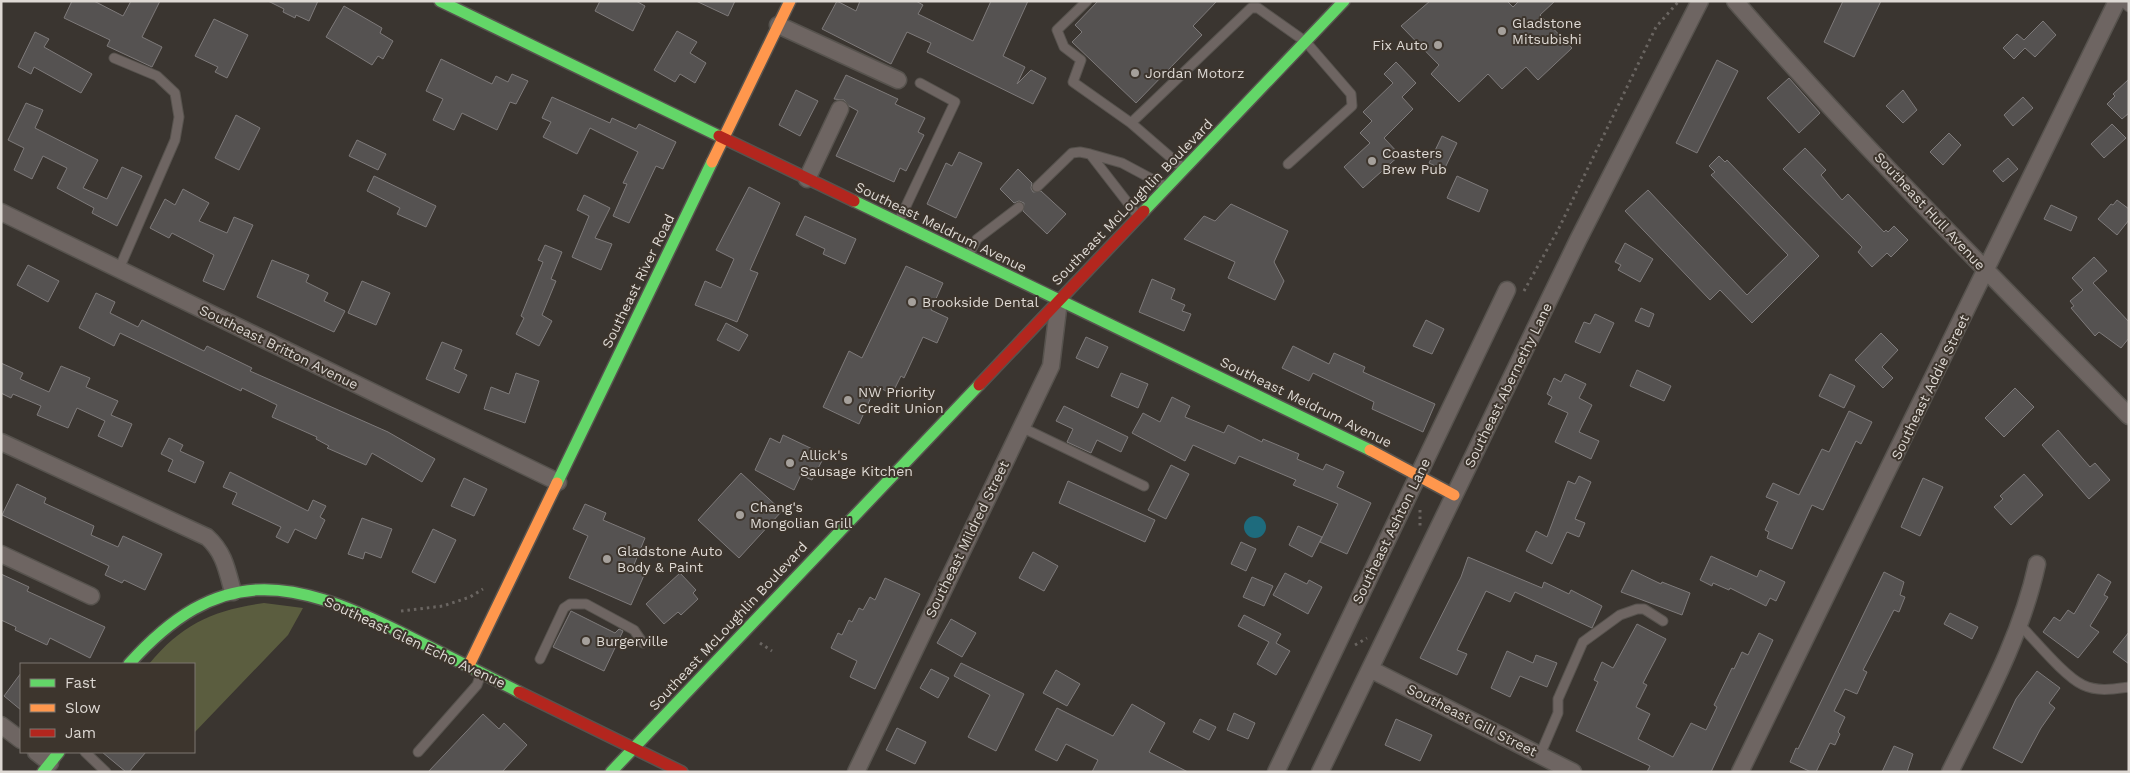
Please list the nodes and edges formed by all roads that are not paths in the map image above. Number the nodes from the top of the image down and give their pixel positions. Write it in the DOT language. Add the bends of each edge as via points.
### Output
graph roads {
  1 [pos="440,1"];
  2 [pos="790,1"];
  3 [pos="1087,1"];
  4 [pos="1344,1"];
  5 [pos="1700,1"];
  6 [pos="1735,1"];
  7 [pos="2117,1"];
  8 [pos="2122,1"];
  9 [pos="1255,5"];
  10 [pos="2129,7"];
  11 [pos="778,25"];
  12 [pos="1306,42"];
  13 [pos="114,58"];
  14 [pos="898,80"];
  15 [pos="920,83"];
  16 [pos="840,109"];
  17 [pos="1131,123"];
  18 [pos="723,138"];
  19 [pos="1090,154"];
  20 [pos="1288,164"];
  21 [pos="1184,169"];
  22 [pos="807,179"];
  23 [pos="1167,187"];
  24 [pos="1037,188"];
  25 [pos="1019,207"];
  26 [pos="1,212"];
  27 [pos="1138,217"];
  28 [pos="898,223"];
  29 [pos="967,256"];
  30 [pos="118,269"];
  31 [pos="1986,271"];
  32 [pos="1515,291"];
  33 [pos="1059,301"];
  34 [pos="2129,416"];
  35 [pos="1021,427"];
  36 [pos="3,448"];
  37 [pos="1418,475"];
  38 [pos="558,482"];
  39 [pos="1144,486"];
  40 [pos="1454,495"];
  41 [pos="1,554"];
  42 [pos="2037,564"];
  43 [pos="233,592"];
  44 [pos="90,596"];
  45 [pos="1663,621"];
  46 [pos="2019,624"];
  47 [pos="644,643"];
  48 [pos="540,659"];
  49 [pos="130,663"];
  50 [pos="469,665"];
  51 [pos="1370,669"];
  52 [pos="482,672"];
  53 [pos="2129,687"];
  54 [pos="1,724"];
  55 [pos="20,739"];
  56 [pos="634,748"];
  57 [pos="418,752"];
  58 [pos="38,753"];
  59 [pos="86,753"];
  60 [pos="1540,755"];
  61 [pos="51,762"];
  62 [pos="106,772"];
  63 [pos="611,772"];
  64 [pos="682,772"];
  65 [pos="856,772"];
  66 [pos="1276,772"];
  67 [pos="1320,772"];
  68 [pos="1573,772"];
  69 [pos="1740,772"];
  70 [pos="1950,772"];
  1 -- 18 [label="street, Southeast Meldrum Avenue"];
  2 -- 11 [label="street, Southeast River Road"];
  3 -- 17 [label="lane" via="1057,30 1064,47 1081,60 1072,82"];
  4 -- 12 [label="street, Southeast McLoughlin Boulevard"];
  5 -- 40 [label="street, Southeast Abernethy Lane" via="1578,240"];
  6 -- 31 [label="street, Southeast Hull Avenue"];
  7 -- 31 [label="street, Southeast Addie Street"];
  8 -- 10 [label="lane"];
  9 -- 12 [label="lane"];
  9 -- 17 [label="lane"];
  11 -- 14 [label="street"];
  11 -- 18 [label="street, Southeast River Road"];
  12 -- 20 [label="lane" via="1351,94 1352,106"];
  12 -- 21 [label="street, Southeast McLoughlin Boulevard"];
  13 -- 30 [label="lane" via="157,76 175,93 179,117 175,140"];
  15 -- 28 [label="lane" via="955,102"];
  16 -- 22 [label="street"];
  17 -- 21 [label="lane"];
  18 -- 22 [label="street, Southeast Meldrum Avenue"];
  18 -- 38 [label="street, Southeast River Road"];
  19 -- 23 [label="lane" via="1122,163"];
  19 -- 24 [label="lane" via="1072,153"];
  19 -- 27 [label="lane"];
  21 -- 23 [label="street, Southeast McLoughlin Boulevard"];
  22 -- 28 [label="street, Southeast Meldrum Avenue"];
  23 -- 27 [label="street, Southeast McLoughlin Boulevard"];
  25 -- 29 [label="lane" via="977,239"];
  26 -- 30 [label="street, Southeast Britton Avenue"];
  27 -- 33 [label="street, Southeast McLoughlin Boulevard"];
  28 -- 29 [label="street, Southeast Meldrum Avenue"];
  29 -- 33 [label="street, Southeast Meldrum Avenue"];
  30 -- 38 [label="street, Southeast Britton Avenue"];
  31 -- 34 [label="street, Southeast Hull Avenue"];
  31 -- 69 [label="street, Southeast Addie Street"];
  32 -- 37 [label="street, Southeast Ashton Lane"];
  33 -- 35 [label="street, Southeast Mildred Street" via="1052,366"];
  33 -- 37 [label="street, Southeast Meldrum Avenue" via="1336,432"];
  33 -- 56 [label="street, Southeast McLoughlin Boulevard"];
  35 -- 39 [label="lane"];
  35 -- 65 [label="street, Southeast Mildred Street"];
  36 -- 43 [label="street" via="207,537 220,550"];
  37 -- 40 [label="street, Southeast Meldrum Avenue"];
  37 -- 66 [label="street, Southeast Ashton Lane"];
  38 -- 50 [label="street, Southeast River Road"];
  40 -- 51 [label="street, Southeast Abernethy Lane"];
  41 -- 44 [label="street"];
  42 -- 46 [label="street" via="2030,598"];
  43 -- 49 [label="street" via="201,603 170,622"];
  43 -- 50 [label="street, Southeast Glen Echo Avenue" via="265,588 319,597"];
  45 -- 60 [label="lane" via="1644,609 1637,609 1620,615 1583,642 1558,700 1558,713"];
  46 -- 53 [label="lane" via="2083,685 2108,690"];
  46 -- 70 [label="street"];
  47 -- 48 [label="lane" via="634,630 586,604 570,604 564,608"];
  50 -- 52 [label="street, Southeast Glen Echo Avenue"];
  51 -- 60 [label="street, Southeast Gill Street"];
  51 -- 67 [label="street, Southeast Abernethy Lane"];
  52 -- 56 [label="street, Southeast Glen Echo Avenue"];
  52 -- 57 [label="lane" via="477,684"];
  54 -- 55 [label="street"];
  56 -- 63 [label="street, Southeast McLoughlin Boulevard"];
  56 -- 64 [label="street, Southeast Glen Echo Avenue"];
  58 -- 61 [label="street"];
  59 -- 62 [label="lane"];
  60 -- 68 [label="street, Southeast Gill Street"];
}
